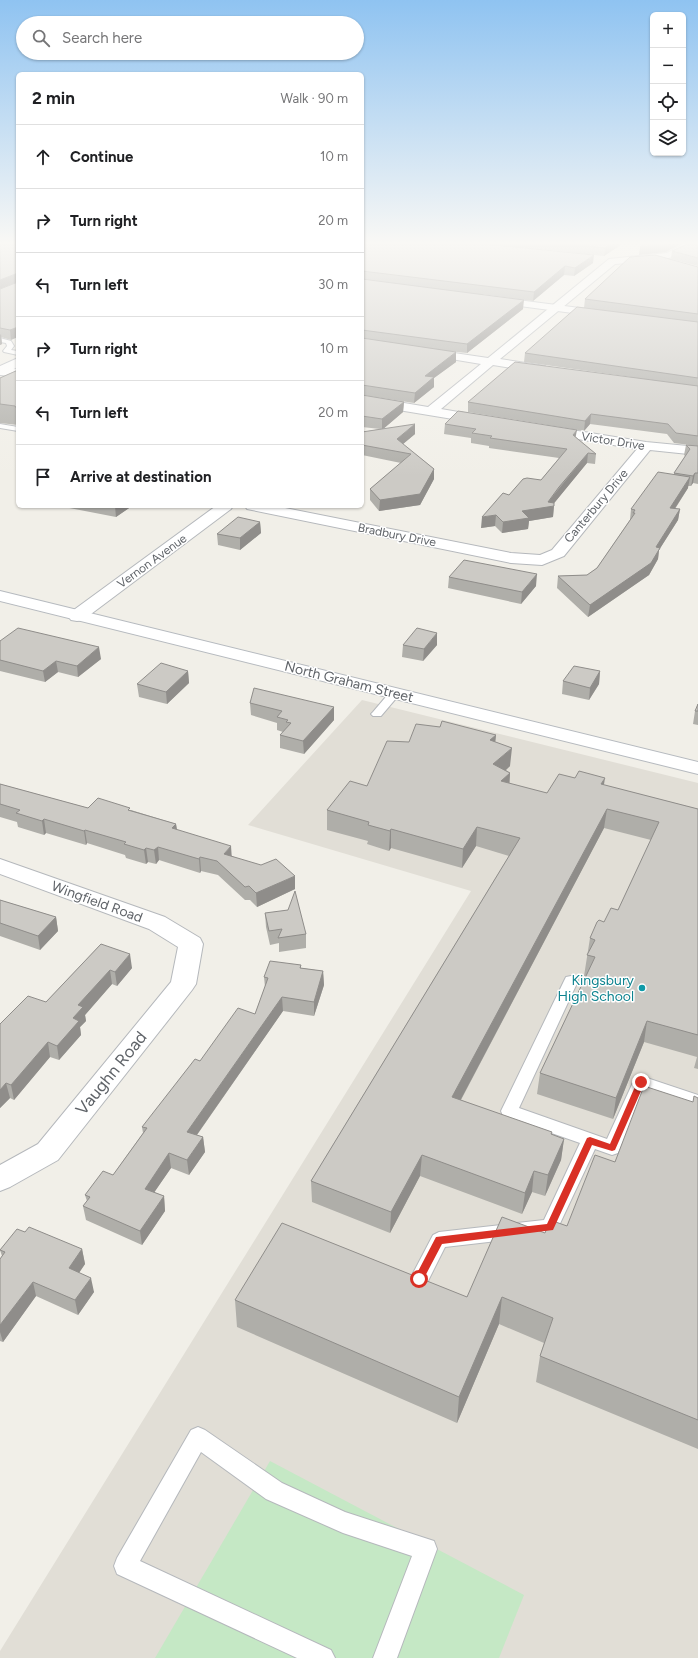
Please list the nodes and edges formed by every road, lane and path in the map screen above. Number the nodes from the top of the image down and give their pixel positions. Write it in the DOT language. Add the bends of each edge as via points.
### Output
graph roads {
  1 [pos="538,321"];
  2 [pos="0,340"];
  3 [pos="415,351"];
  4 [pos="3,352"];
  5 [pos="16,353"];
  6 [pos="490,362"];
  7 [pos="16,363"];
  8 [pos="0,371"];
  9 [pos="553,371"];
  10 [pos="16,373"];
  11 [pos="364,400"];
  12 [pos="431,411"];
  13 [pos="492,421"];
  14 [pos="0,426"];
  15 [pos="531,427"];
  16 [pos="16,429"];
  17 [pos="646,446"];
  18 [pos="698,451"];
  19 [pos="223,508"];
  20 [pos="274,508"];
  21 [pos="307,511"];
  22 [pos="542,560"];
  23 [pos="0,596"];
  24 [pos="77,616"];
  25 [pos="394,694"];
  26 [pos="377,714"];
  27 [pos="698,768"];
  28 [pos="0,866"];
  29 [pos="191,944"];
  30 [pos="571,981"];
  31 [pos="698,1101"];
  32 [pos="590,1140"];
  33 [pos="0,1179"];
  34 [pos="419,1279"];
  35 [pos="324,1658"];
  36 [pos="385,1658"];
  1 -- 6 [label="street"];
  2 -- 4 [label="lane" via="9,342 11,346"];
  3 -- 6 [label="street"];
  4 -- 5 [label="lane"];
  6 -- 9 [label="street"];
  6 -- 12 [label="street"];
  7 -- 8 [label="street"];
  8 -- 10 [label="street"];
  11 -- 12 [label="street"];
  12 -- 13 [label="street"];
  14 -- 16 [label="lane"];
  15 -- 17 [label="street, Victor Drive"];
  17 -- 18 [label="street, Victor Drive"];
  17 -- 22 [label="street, Canterbury Drive" via="558,553"];
  19 -- 24 [label="street, Vernon Avenue"];
  20 -- 21 [label="street, Bradbury Drive"];
  21 -- 22 [label="street, Bradbury Drive" via="511,558"];
  23 -- 24 [label="street, North Graham Street"];
  24 -- 25 [label="street, North Graham Street"];
  25 -- 26 [label="lane"];
  25 -- 27 [label="street, North Graham Street"];
  28 -- 29 [label="street, Wingfield Road" via="157,923"];
  29 -- 33 [label="street, Vaughn Road" via="183,984 48,1152"];
  30 -- 32 [label="lane" via="509,1110"];
  31 -- 32 [label="lane" via="641,1082 612,1148"];
  32 -- 34 [label="lane" via="550,1227 439,1240"];
  35 -- 36 [label="lane" via="125,1566 198,1437 274,1491 344,1522 426,1550"];
}
